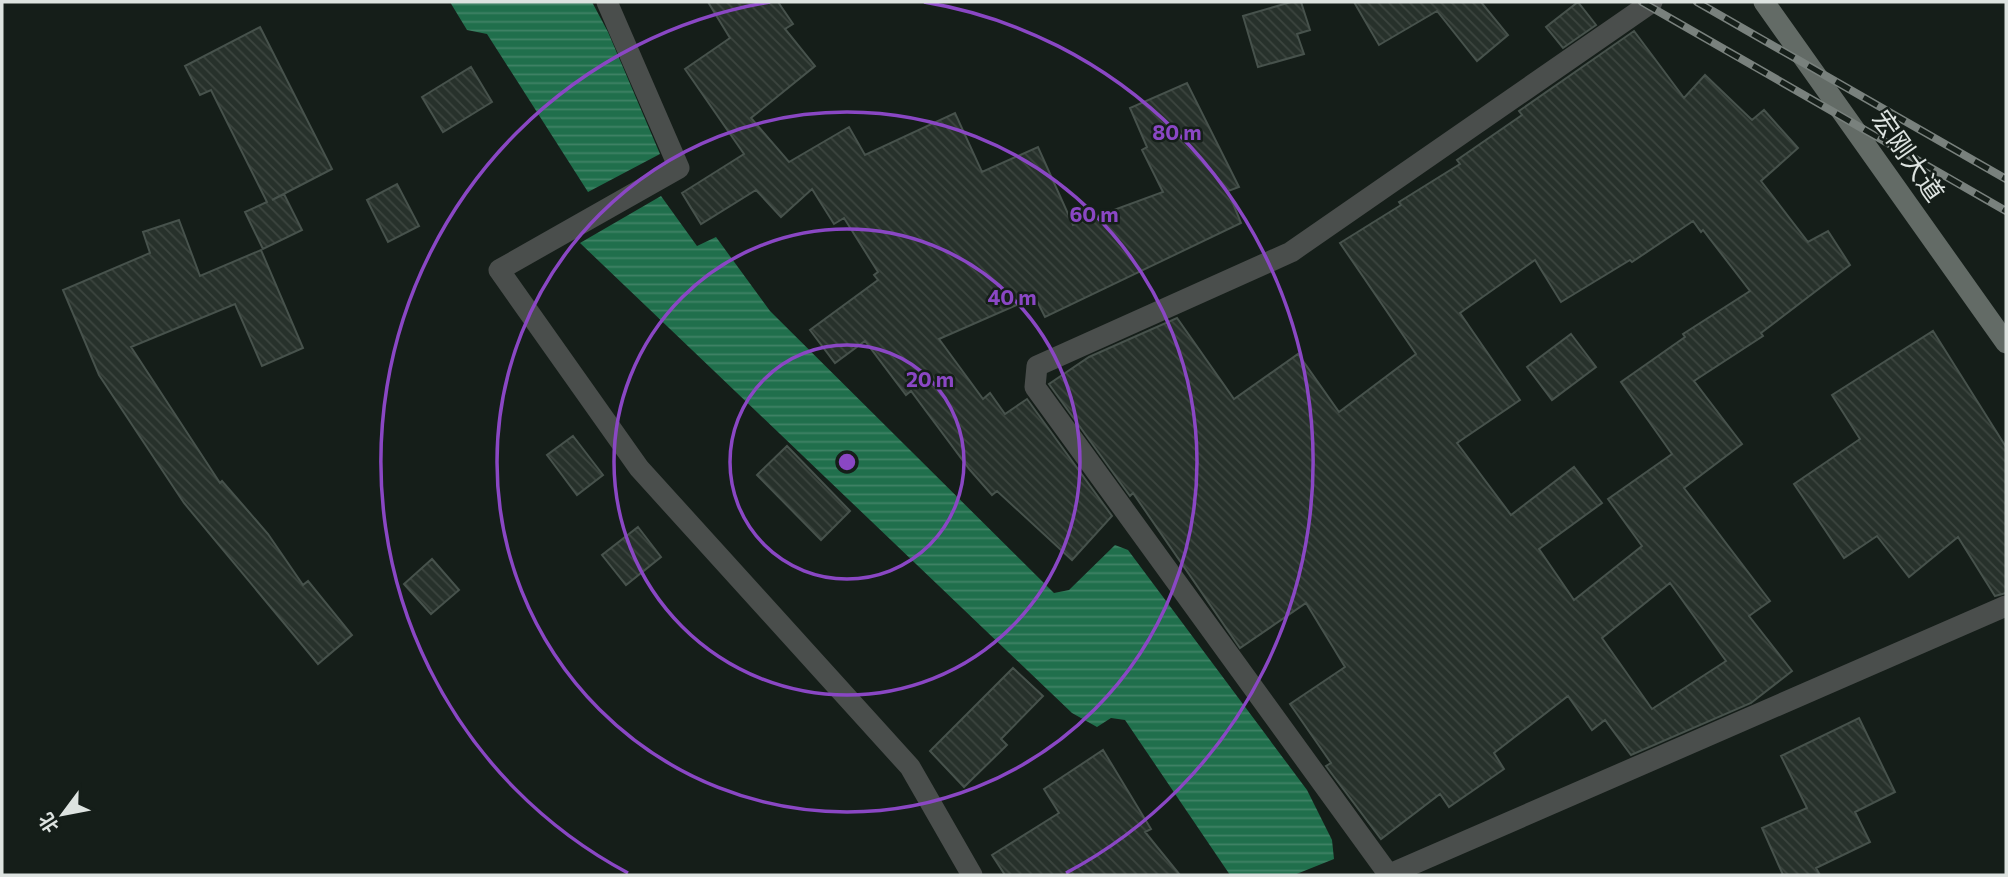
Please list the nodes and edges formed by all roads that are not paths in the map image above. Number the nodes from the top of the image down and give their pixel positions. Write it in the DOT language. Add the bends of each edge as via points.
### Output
graph roads {
  1 [pos="607,2"];
  2 [pos="1652,2"];
  3 [pos="1764,2"];
  4 [pos="2006,343"];
  5 [pos="2006,606"];
  6 [pos="972,875"];
  7 [pos="1388,875"];
  1 -- 6 [label="street" via="679,168 499,271 639,468 910,767"];
  2 -- 7 [label="street" via="1291,252 1037,366 1034,387"];
  3 -- 4 [label="street, 宏刚大道"];
  5 -- 7 [label="street"];
}
